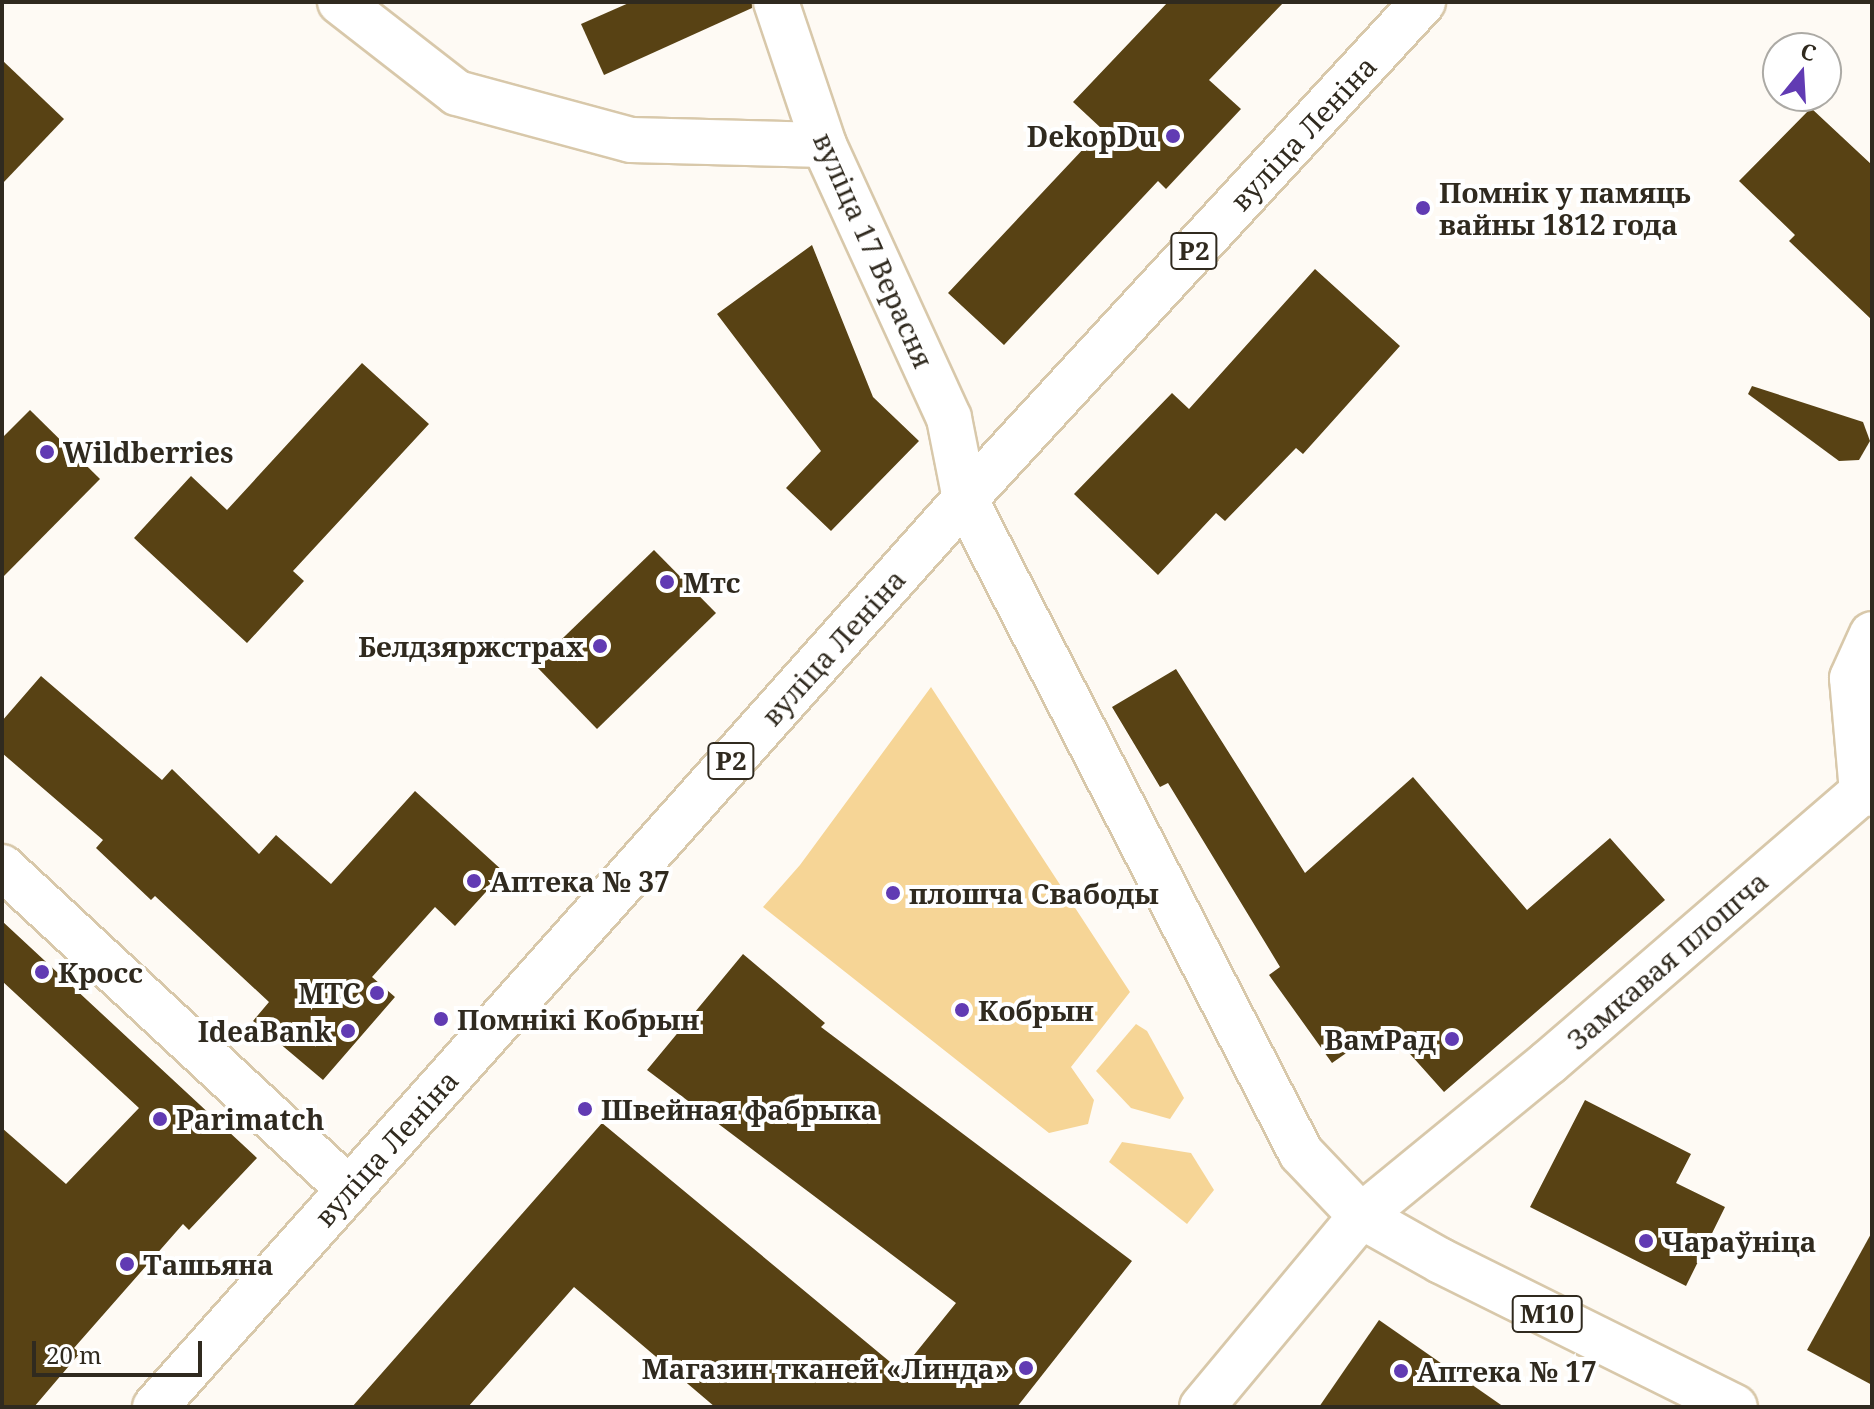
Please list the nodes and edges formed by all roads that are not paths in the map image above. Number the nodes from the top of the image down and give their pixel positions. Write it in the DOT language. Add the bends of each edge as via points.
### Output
graph roads {
  1 [pos="340,2"];
  2 [pos="776,2"];
  3 [pos="1423,2"];
  4 [pos="824,145"];
  5 [pos="965,499"];
  6 [pos="1872,634"];
  7 [pos="1867,793"];
  8 [pos="2,867"];
  9 [pos="349,1190"];
  10 [pos="1361,1216"];
  11 [pos="155,1407"];
  12 [pos="1202,1407"];
  13 [pos="1735,1407"];
  1 -- 4 [label="main road" via="457,93 631,140"];
  2 -- 4 [label="main road, вуліца 17 Верасня"];
  3 -- 5 [label="main road, вуліца Леніна / Р2"];
  4 -- 5 [label="main road, вуліца 17 Верасня" via="949,418"];
  5 -- 9 [label="main road, вуліца Леніна / Р2"];
  5 -- 10 [label="main road, М10" via="1301,1153"];
  6 -- 7 [label="main road, Замкавая плошча" via="1852,678"];
  7 -- 10 [label="main road, Замкавая плошча"];
  8 -- 9 [label="main road"];
  9 -- 11 [label="main road, вуліца Леніна / Р2"];
  10 -- 12 [label="main road"];
  10 -- 13 [label="main road, М10"];
}
